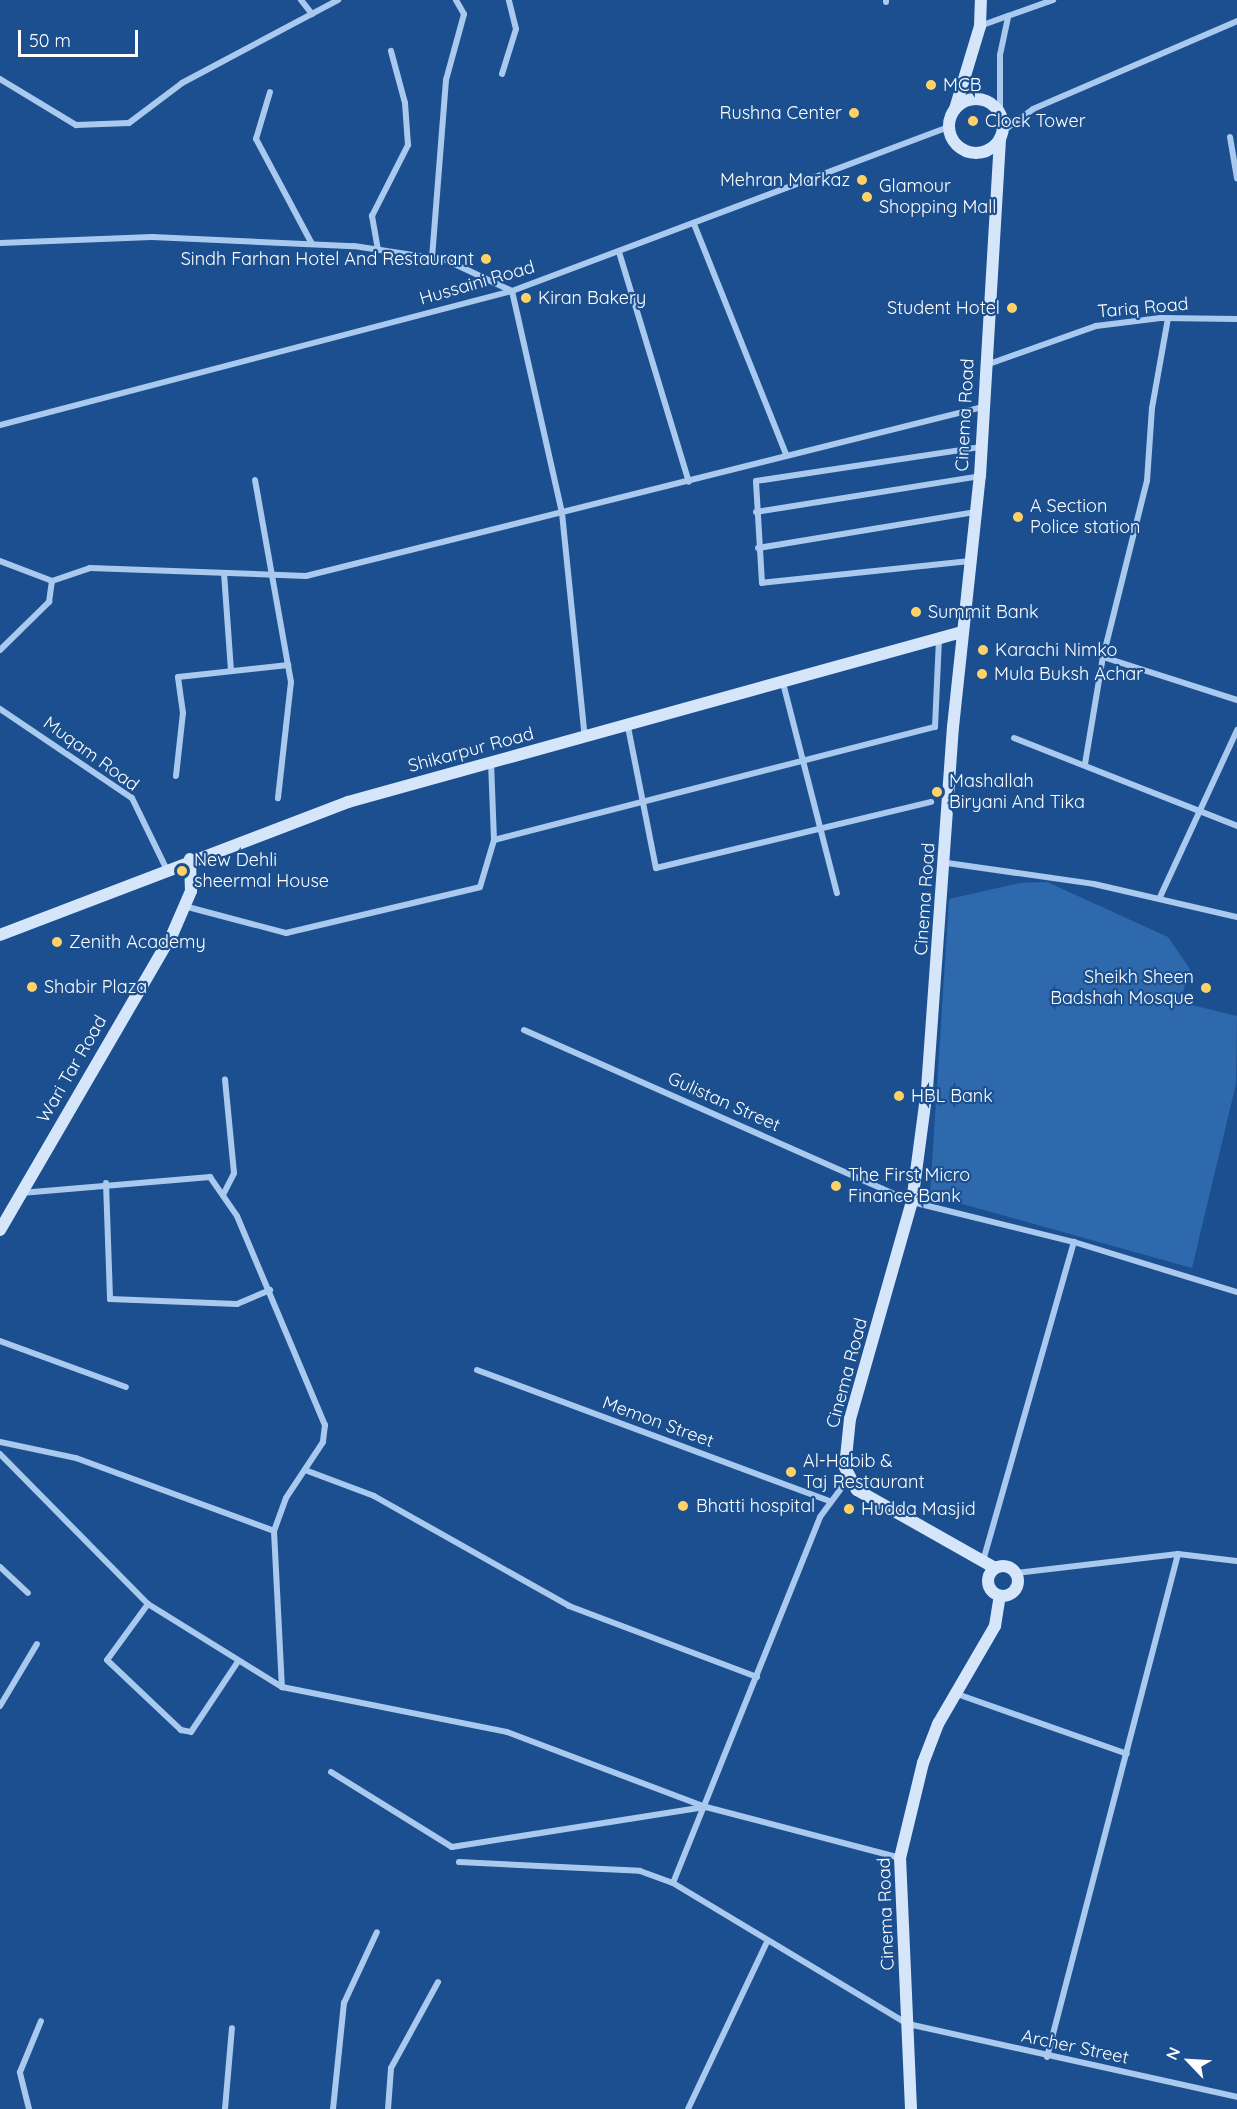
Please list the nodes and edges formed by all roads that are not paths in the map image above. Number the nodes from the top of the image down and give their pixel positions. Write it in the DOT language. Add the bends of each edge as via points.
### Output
graph roads {
  1 [pos="301,0"];
  2 [pos="338,0"];
  3 [pos="456,0"];
  4 [pos="509,0"];
  5 [pos="981,0"];
  6 [pos="1053,0"];
  7 [pos="1042,2"];
  8 [pos="312,14"];
  9 [pos="1008,16"];
  10 [pos="1237,21"];
  11 [pos="980,26"];
  12 [pos="391,51"];
  13 [pos="502,74"];
  14 [pos="0,79"];
  15 [pos="270,92"];
  16 [pos="954,110"];
  17 [pos="1000,113"];
  18 [pos="949,127"];
  19 [pos="1002,135"];
  20 [pos="1230,137"];
  21 [pos="1237,178"];
  22 [pos="694,224"];
  23 [pos="0,243"];
  24 [pos="312,244"];
  25 [pos="378,250"];
  26 [pos="619,252"];
  27 [pos="432,258"];
  28 [pos="512,291"];
  29 [pos="1168,318"];
  30 [pos="1237,319"];
  31 [pos="986,366"];
  32 [pos="983,407"];
  33 [pos="0,425"];
  34 [pos="981,447"];
  35 [pos="786,454"];
  36 [pos="980,476"];
  37 [pos="255,480"];
  38 [pos="689,482"];
  39 [pos="756,512"];
  40 [pos="976,512"];
  41 [pos="562,513"];
  42 [pos="758,548"];
  43 [pos="0,561"];
  44 [pos="970,561"];
  45 [pos="224,573"];
  46 [pos="272,575"];
  47 [pos="52,581"];
  48 [pos="962,632"];
  49 [pos="939,639"];
  50 [pos="0,650"];
  51 [pos="1103,657"];
  52 [pos="288,665"];
  53 [pos="231,671"];
  54 [pos="783,683"];
  55 [pos="1237,700"];
  56 [pos="0,709"];
  57 [pos="628,727"];
  58 [pos="1237,730"];
  59 [pos="1014,738"];
  60 [pos="585,739"];
  61 [pos="803,761"];
  62 [pos="491,763"];
  63 [pos="1085,764"];
  64 [pos="176,776"];
  65 [pos="278,798"];
  66 [pos="641,802"];
  67 [pos="931,802"];
  68 [pos="1200,808"];
  69 [pos="1237,826"];
  70 [pos="821,830"];
  71 [pos="494,840"];
  72 [pos="190,859"];
  73 [pos="947,863"];
  74 [pos="166,868"];
  75 [pos="837,893"];
  76 [pos="1160,897"];
  77 [pos="184,906"];
  78 [pos="1237,917"];
  79 [pos="0,935"];
  80 [pos="524,1030"];
  81 [pos="225,1079"];
  82 [pos="106,1182"];
  83 [pos="21,1193"];
  84 [pos="224,1193"];
  85 [pos="912,1202"];
  86 [pos="0,1230"];
  87 [pos="1074,1242"];
  88 [pos="270,1290"];
  89 [pos="1237,1292"];
  90 [pos="0,1341"];
  91 [pos="477,1370"];
  92 [pos="126,1387"];
  93 [pos="0,1442"];
  94 [pos="0,1454"];
  95 [pos="305,1470"];
  96 [pos="848,1479"];
  97 [pos="829,1501"];
  98 [pos="274,1531"];
  99 [pos="1178,1554"];
  100 [pos="1237,1561"];
  101 [pos="983,1562"];
  102 [pos="0,1567"];
  103 [pos="995,1568"];
  104 [pos="1016,1573"];
  105 [pos="28,1593"];
  106 [pos="1000,1596"];
  107 [pos="148,1604"];
  108 [pos="37,1644"];
  109 [pos="237,1663"];
  110 [pos="757,1677"];
  111 [pos="282,1687"];
  112 [pos="957,1694"];
  113 [pos="0,1706"];
  114 [pos="1127,1754"];
  115 [pos="331,1772"];
  116 [pos="706,1807"];
  117 [pos="900,1858"];
  118 [pos="459,1862"];
  119 [pos="673,1883"];
  120 [pos="377,1932"];
  121 [pos="767,1942"];
  122 [pos="438,1982"];
  123 [pos="42,2021"];
  124 [pos="908,2024"];
  125 [pos="232,2028"];
  126 [pos="1047,2057"];
  127 [pos="1237,2097"];
  128 [pos="29,2109"];
  129 [pos="225,2109"];
  130 [pos="333,2109"];
  131 [pos="388,2109"];
  132 [pos="688,2109"];
  133 [pos="911,2109"];
  1 -- 8 [label="street"];
  2 -- 8 [label="street"];
  3 -- 27 [label="street" via="464,15 446,80"];
  4 -- 13 [label="street" via="516,28"];
  5 -- 11 [label="street"];
  6 -- 7 [label="street"];
  7 -- 9 [label="street"];
  8 -- 14 [label="street" via="182,83 129,123 76,125"];
  9 -- 11 [label="street"];
  9 -- 17 [label="street" via="1000,55"];
  10 -- 19 [label="street" via="1033,109"];
  11 -- 16 [label="street"];
  12 -- 25 [label="street" via="405,103 408,145 372,215"];
  15 -- 24 [label="street" via="256,139"];
  16 -- 17 [label="street" via="979,99"];
  16 -- 18 [label="street"];
  17 -- 19 [label="street"];
  18 -- 19 [label="street" via="955,143 970,153 987,151"];
  18 -- 22 [label="street, Hussaini Road"];
  19 -- 31 [label="street, Cinema Road"];
  20 -- 21 [label="street"];
  22 -- 26 [label="street, Hussaini Road"];
  22 -- 35 [label="street"];
  23 -- 24 [label="street" via="152,237"];
  24 -- 25 [label="street"];
  25 -- 27 [label="street"];
  26 -- 28 [label="street, Hussaini Road"];
  26 -- 38 [label="street"];
  27 -- 28 [label="street"];
  28 -- 33 [label="street, Hussaini Road"];
  28 -- 41 [label="street"];
  29 -- 30 [label="street, Tariq Road"];
  29 -- 31 [label="street, Tariq Road" via="1096,326"];
  29 -- 51 [label="street" via="1152,408 1147,481"];
  31 -- 32 [label="street, Cinema Road"];
  32 -- 34 [label="street, Cinema Road"];
  32 -- 35 [label="street"];
  34 -- 36 [label="street, Cinema Road"];
  34 -- 39 [label="street" via="761,479"];
  35 -- 38 [label="street"];
  36 -- 39 [label="street"];
  36 -- 40 [label="street, Cinema Road"];
  37 -- 46 [label="street"];
  38 -- 41 [label="street"];
  39 -- 42 [label="street"];
  40 -- 42 [label="street"];
  40 -- 44 [label="street, Cinema Road"];
  41 -- 46 [label="street" via="478,530 374,562 306,576"];
  41 -- 60 [label="street"];
  42 -- 44 [label="street" via="758,579 769,584"];
  43 -- 47 [label="street"];
  44 -- 48 [label="street, Cinema Road"];
  45 -- 46 [label="street"];
  45 -- 47 [label="street" via="90,568"];
  45 -- 53 [label="street"];
  46 -- 52 [label="street"];
  47 -- 50 [label="street" via="49,602"];
  48 -- 49 [label="street, Shikarpur Road"];
  48 -- 73 [label="street, Cinema Road"];
  49 -- 54 [label="street, Shikarpur Road"];
  49 -- 61 [label="street" via="935,727"];
  51 -- 55 [label="street"];
  51 -- 63 [label="street"];
  52 -- 53 [label="street"];
  52 -- 65 [label="street"];
  53 -- 64 [label="street" via="178,677 183,712"];
  54 -- 57 [label="street, Shikarpur Road"];
  54 -- 61 [label="street"];
  56 -- 74 [label="street, Muqam Road" via="132,798"];
  57 -- 60 [label="street, Shikarpur Road"];
  57 -- 66 [label="street"];
  58 -- 68 [label="street"];
  59 -- 63 [label="street"];
  60 -- 62 [label="street, Shikarpur Road"];
  61 -- 66 [label="street"];
  61 -- 70 [label="street"];
  62 -- 71 [label="street"];
  62 -- 72 [label="street, Shikarpur Road" via="348,802"];
  63 -- 68 [label="street"];
  66 -- 70 [label="street" via="656,868"];
  66 -- 71 [label="street"];
  67 -- 70 [label="street"];
  68 -- 69 [label="street"];
  68 -- 76 [label="street"];
  70 -- 75 [label="street"];
  71 -- 77 [label="street" via="480,887 286,933"];
  72 -- 74 [label="street, Shikarpur Road"];
  72 -- 77 [label="street, Wari Tar Road" via="190,891"];
  73 -- 76 [label="street"];
  73 -- 85 [label="street, Cinema Road"];
  74 -- 79 [label="street, Shikarpur Road"];
  76 -- 78 [label="street"];
  77 -- 83 [label="street, Wari Tar Road"];
  80 -- 85 [label="street, Gulistan Street"];
  81 -- 84 [label="street" via="234,1173"];
  82 -- 83 [label="street"];
  82 -- 84 [label="street" via="210,1177"];
  82 -- 88 [label="street" via="110,1299 237,1304"];
  83 -- 86 [label="street, Wari Tar Road"];
  84 -- 88 [label="street"];
  85 -- 87 [label="street, Gulistan Street"];
  85 -- 96 [label="street, Cinema Road" via="850,1419"];
  87 -- 89 [label="street, Gulistan Street"];
  87 -- 101 [label="street"];
  88 -- 95 [label="street" via="325,1425 323,1442"];
  90 -- 92 [label="street"];
  91 -- 97 [label="street, Memon Street"];
  93 -- 98 [label="street" via="76,1458"];
  94 -- 107 [label="street"];
  95 -- 98 [label="street"];
  95 -- 110 [label="street" via="374,1496 569,1606"];
  96 -- 97 [label="street"];
  96 -- 101 [label="street" via="896,1515"];
  97 -- 110 [label="street"];
  98 -- 111 [label="street"];
  99 -- 100 [label="street"];
  99 -- 104 [label="street"];
  99 -- 114 [label="street"];
  101 -- 103 [label="street"];
  102 -- 105 [label="street"];
  103 -- 104 [label="street" via="1006,1566"];
  103 -- 106 [label="street" via="988,1584"];
  104 -- 106 [label="street" via="1015,1589"];
  106 -- 112 [label="street, Cinema Road" via="995,1626"];
  107 -- 109 [label="street"];
  107 -- 109 [label="street" via="107,1660 181,1730 191,1732"];
  108 -- 113 [label="street"];
  109 -- 111 [label="street"];
  110 -- 116 [label="street"];
  111 -- 116 [label="street" via="507,1732"];
  112 -- 114 [label="street"];
  112 -- 117 [label="street, Cinema Road" via="923,1763"];
  114 -- 126 [label="street"];
  115 -- 116 [label="street" via="452,1846"];
  116 -- 117 [label="street"];
  116 -- 119 [label="street"];
  117 -- 124 [label="street, Cinema Road"];
  118 -- 119 [label="street, Archer Street" via="597,1865 640,1871"];
  119 -- 121 [label="street, Archer Street"];
  120 -- 130 [label="street" via="344,2002"];
  121 -- 124 [label="street, Archer Street"];
  121 -- 132 [label="street"];
  122 -- 131 [label="street" via="391,2068"];
  123 -- 128 [label="street" via="20,2072"];
  124 -- 126 [label="street, Archer Street"];
  124 -- 133 [label="street, Cinema Road"];
  125 -- 129 [label="street"];
  126 -- 127 [label="street, Archer Street"];
}
